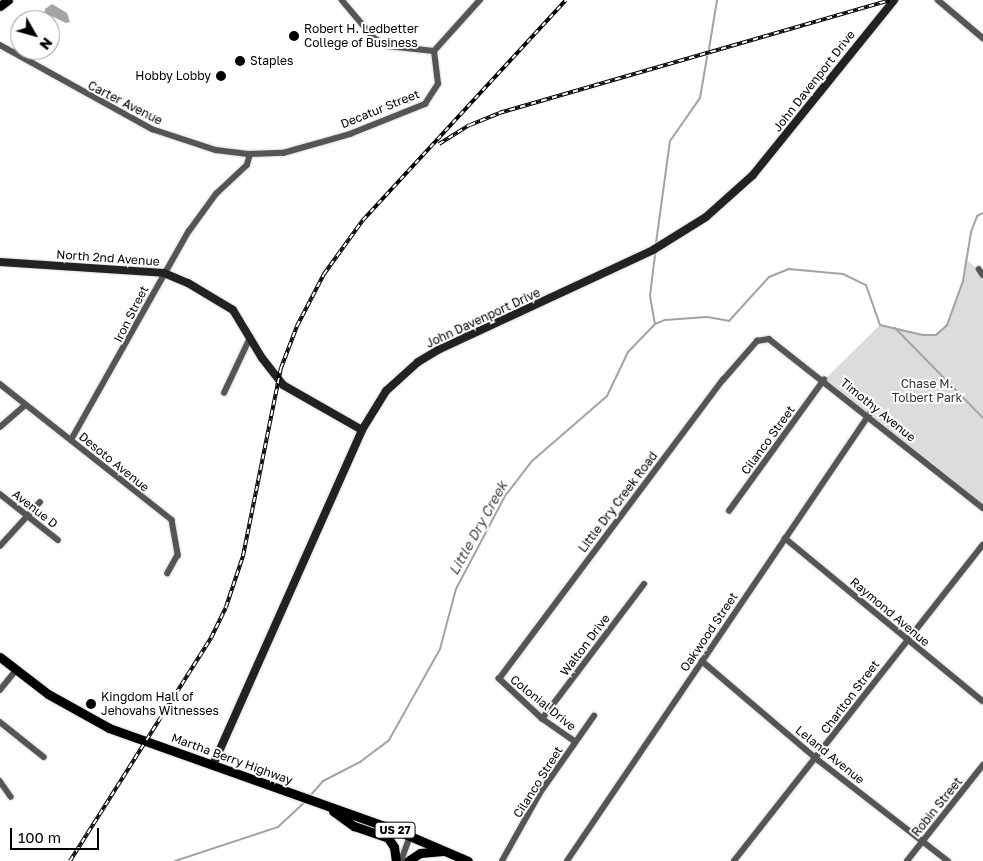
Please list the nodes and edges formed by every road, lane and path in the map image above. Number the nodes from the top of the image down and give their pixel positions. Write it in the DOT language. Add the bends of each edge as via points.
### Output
graph roads {
  1 [pos="8,0"];
  2 [pos="342,0"];
  3 [pos="480,0"];
  4 [pos="894,0"];
  5 [pos="938,0"];
  6 [pos="0,6"];
  7 [pos="983,38"];
  8 [pos="0,45"];
  9 [pos="434,51"];
  10 [pos="250,154"];
  11 [pos="0,262"];
  12 [pos="979,269"];
  13 [pos="164,273"];
  14 [pos="983,275"];
  15 [pos="250,338"];
  16 [pos="757,341"];
  17 [pos="824,380"];
  18 [pos="0,384"];
  19 [pos="224,393"];
  20 [pos="25,405"];
  21 [pos="869,415"];
  22 [pos="0,428"];
  23 [pos="362,430"];
  24 [pos="71,440"];
  25 [pos="0,494"];
  26 [pos="40,502"];
  27 [pos="983,508"];
  28 [pos="729,511"];
  29 [pos="28,516"];
  30 [pos="785,538"];
  31 [pos="58,540"];
  32 [pos="983,545"];
  33 [pos="0,546"];
  34 [pos="168,572"];
  35 [pos="644,584"];
  36 [pos="907,639"];
  37 [pos="0,656"];
  38 [pos="702,661"];
  39 [pos="16,670"];
  40 [pos="499,678"];
  41 [pos="0,690"];
  42 [pos="983,701"];
  43 [pos="594,716"];
  44 [pos="542,718"];
  45 [pos="0,722"];
  46 [pos="575,742"];
  47 [pos="44,757"];
  48 [pos="817,759"];
  49 [pos="213,765"];
  50 [pos="983,765"];
  51 [pos="0,781"];
  52 [pos="12,797"];
  53 [pos="341,813"];
  54 [pos="410,836"];
  55 [pos="922,841"];
  56 [pos="446,851"];
  57 [pos="396,861"];
  58 [pos="401,861"];
  59 [pos="408,861"];
  60 [pos="468,861"];
  61 [pos="502,861"];
  62 [pos="567,861"];
  63 [pos="734,861"];
  64 [pos="906,861"];
  65 [pos="948,861"];
  1 -- 6 [label="main road"];
  2 -- 9 [label="street" via="374,38 388,46"];
  3 -- 9 [label="street"];
  4 -- 23 [label="street, John Davenport Drive" via="764,162 712,212 653,250 429,355 386,391"];
  5 -- 7 [label="street"];
  8 -- 10 [label="street, Carter Avenue" via="141,125 216,150"];
  9 -- 10 [label="street, Decatur Street" via="438,84 425,104 296,151"];
  10 -- 13 [label="street, Iron Street" via="247,165 200,215"];
  11 -- 13 [label="street, North 2nd Avenue"];
  12 -- 14 [label="street"];
  13 -- 15 [label="street, North 2nd Avenue" via="226,304"];
  13 -- 24 [label="street, Iron Street" via="123,352"];
  15 -- 19 [label="street"];
  15 -- 23 [label="street, North 2nd Avenue" via="283,384"];
  16 -- 17 [label="street, Timothy Avenue" via="769,339"];
  16 -- 40 [label="street, Little Dry Creek Road" via="723,380"];
  17 -- 21 [label="street, Timothy Avenue"];
  17 -- 28 [label="street, Cilanco Street"];
  18 -- 20 [label="street, Desoto Avenue"];
  20 -- 22 [label="street"];
  20 -- 24 [label="street, Desoto Avenue"];
  21 -- 27 [label="street, Timothy Avenue"];
  21 -- 30 [label="street, Oakwood Street"];
  23 -- 49 [label="street, John Davenport Drive"];
  24 -- 34 [label="street, Desoto Avenue" via="172,520 178,555"];
  25 -- 29 [label="street, Avenue D"];
  26 -- 29 [label="street"];
  29 -- 31 [label="street, Avenue D"];
  29 -- 33 [label="street"];
  30 -- 36 [label="street, Raymond Avenue"];
  30 -- 38 [label="street, Oakwood Street"];
  32 -- 36 [label="street, Charlton Street"];
  35 -- 44 [label="street, Walton Drive"];
  36 -- 42 [label="street, Raymond Avenue"];
  36 -- 48 [label="street, Charlton Street"];
  37 -- 39 [label="main road, Martha Berry Highway"];
  38 -- 48 [label="street, Leland Avenue"];
  38 -- 62 [label="street, Oakwood Street"];
  39 -- 41 [label="street"];
  39 -- 49 [label="main road, Martha Berry Highway" via="59,701 109,728"];
  40 -- 44 [label="street, Colonial Drive"];
  43 -- 46 [label="street, Cilanco Street"];
  44 -- 46 [label="street, Colonial Drive"];
  45 -- 47 [label="street"];
  46 -- 61 [label="street, Cilanco Street" via="540,793"];
  48 -- 55 [label="street, Leland Avenue"];
  48 -- 63 [label="street, Charlton Street"];
  49 -- 53 [label="main road, Martha Berry Highway" via="319,802"];
  50 -- 55 [label="street, Robin Street"];
  51 -- 52 [label="street"];
  53 -- 54 [label="main road, US 27"];
  53 -- 57 [label="main road" via="354,826 388,838 394,847"];
  54 -- 56 [label="main road, US 27"];
  54 -- 58 [label="street"];
  55 -- 64 [label="street, Robin Street"];
  55 -- 65 [label="street, Leland Avenue"];
  56 -- 59 [label="main road" via="420,853"];
  56 -- 60 [label="main road, US 27"];
}
